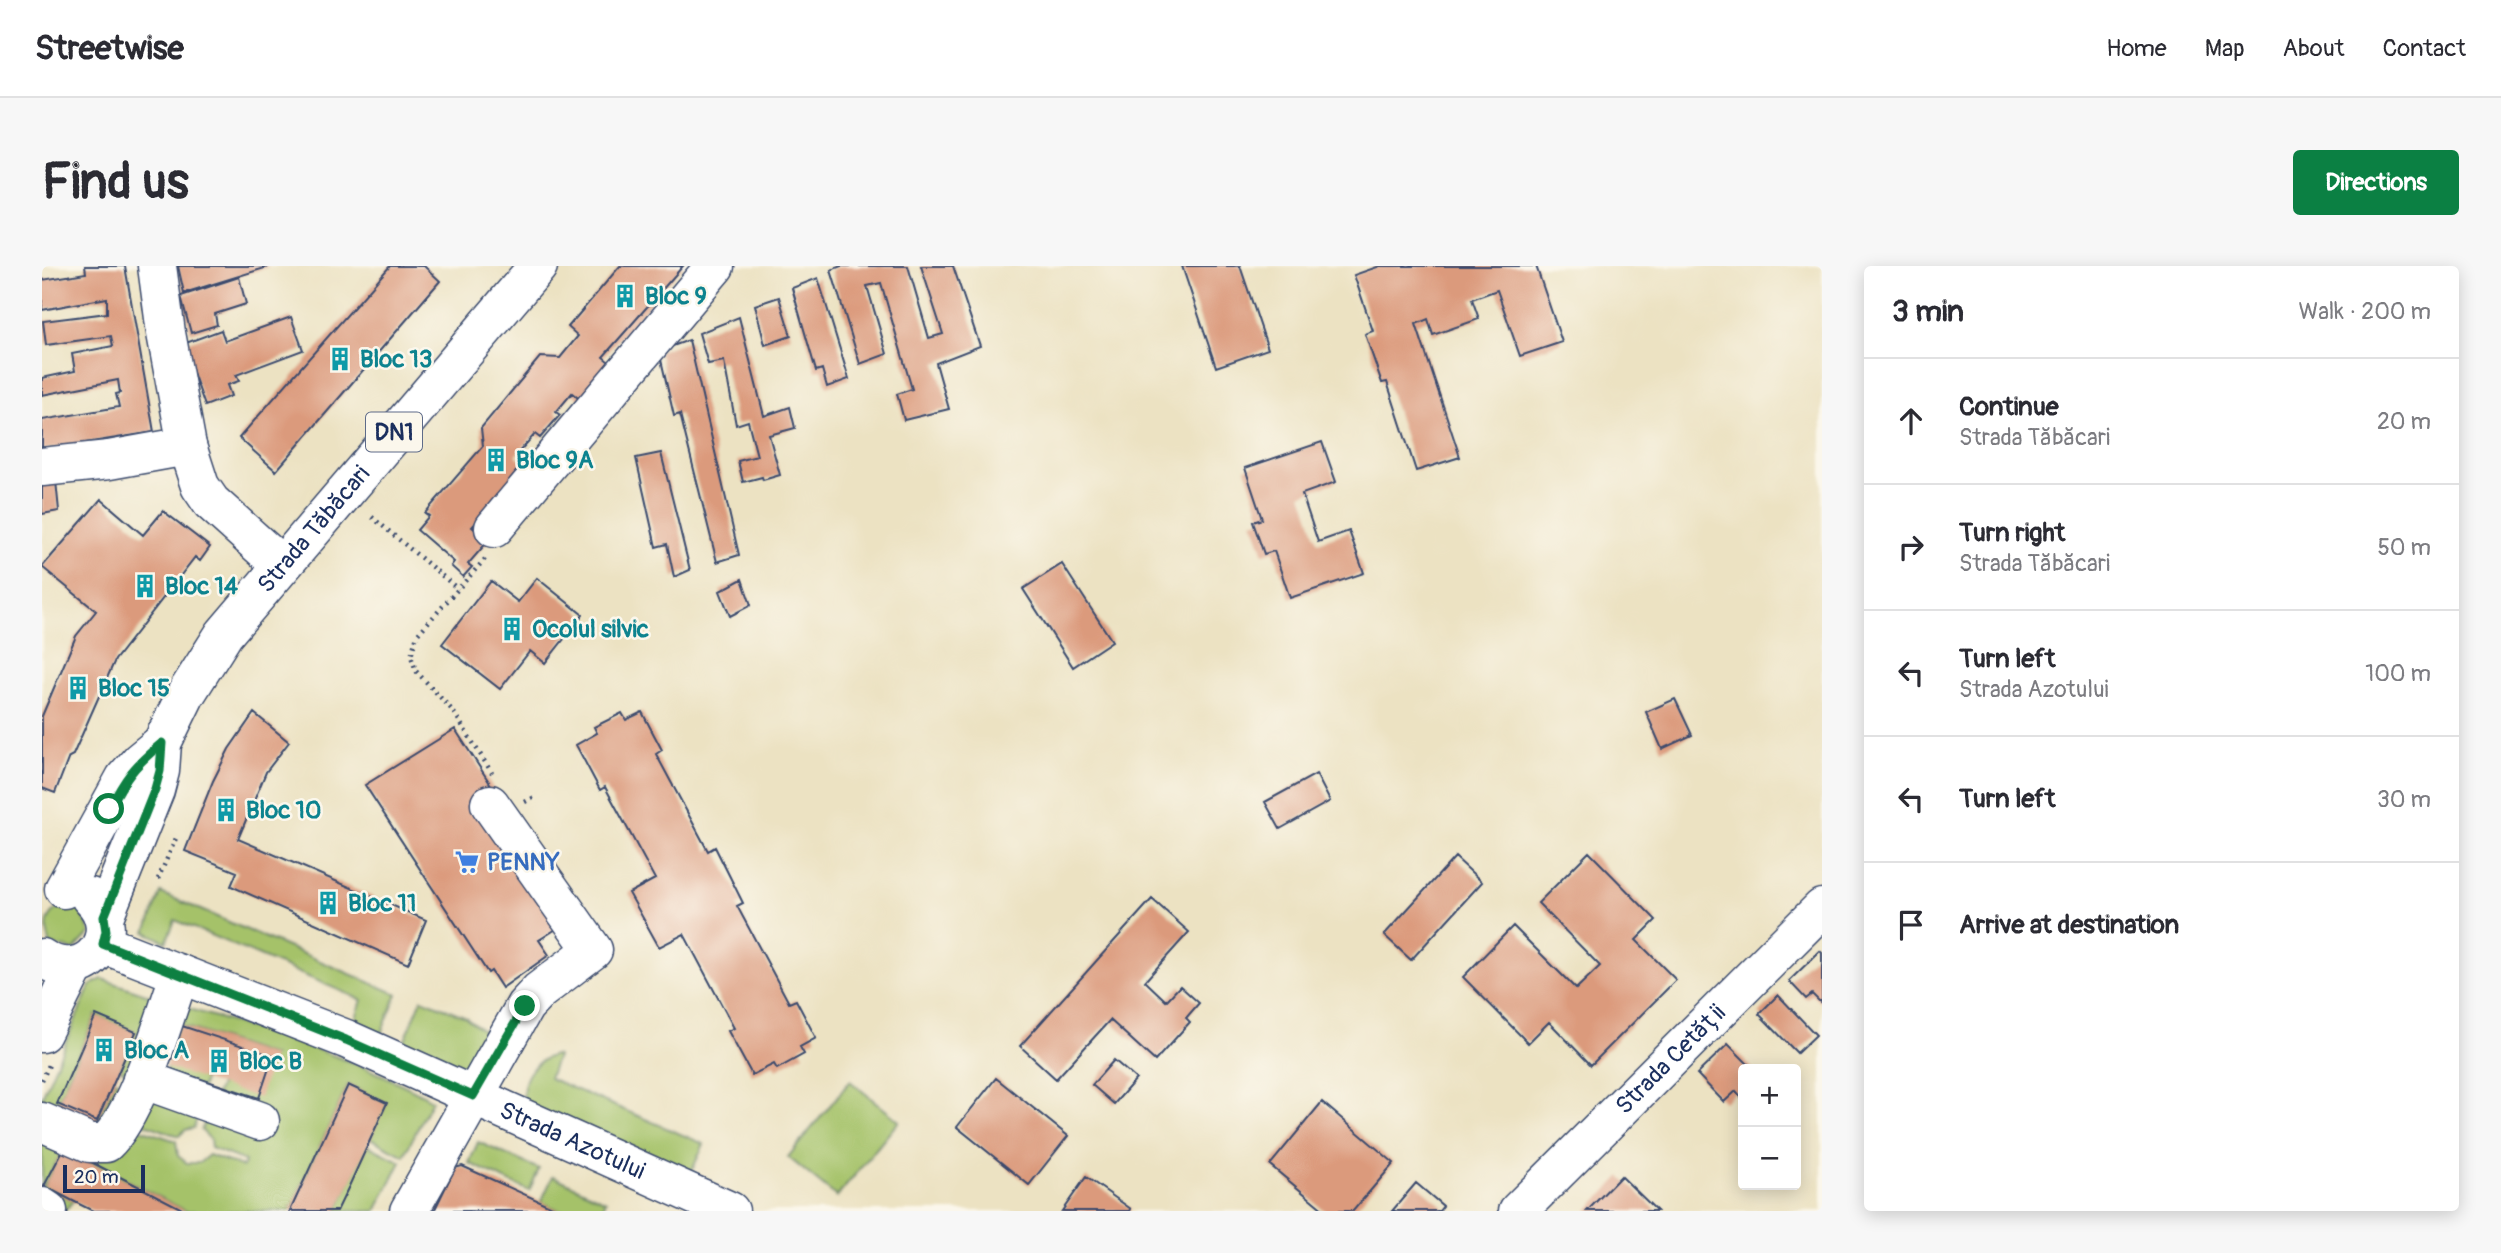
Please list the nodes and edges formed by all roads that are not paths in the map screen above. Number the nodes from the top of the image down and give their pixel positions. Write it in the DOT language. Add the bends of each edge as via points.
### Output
graph roads {
  1 [pos="157,266"];
  2 [pos="538,266"];
  3 [pos="715,266"];
  4 [pos="187,446"];
  5 [pos="42,467"];
  6 [pos="494,528"];
  7 [pos="281,565"];
  8 [pos="162,743"];
  9 [pos="502,795"];
  10 [pos="53,893"];
  11 [pos="1822,908"];
  12 [pos="81,946"];
  13 [pos="180,974"];
  14 [pos="42,1033"];
  15 [pos="142,1079"];
  16 [pos="473,1096"];
  17 [pos="260,1121"];
  18 [pos="42,1122"];
  19 [pos="42,1207"];
  20 [pos="48,1211"];
  21 [pos="409,1211"];
  22 [pos="730,1211"];
  23 [pos="1518,1211"];
  1 -- 4 [label="street"];
  2 -- 7 [label="street, Strada Tăbăcari / DN1"];
  3 -- 6 [label="street"];
  4 -- 5 [label="street"];
  4 -- 7 [label="street" via="200,486 211,502"];
  7 -- 8 [label="street, Strada Tăbăcari / DN1" via="209,656"];
  8 -- 10 [label="street, Strada Tăbăcari / DN1" via="125,778"];
  8 -- 12 [label="street, Strada Tăbăcari / DN1" via="155,789"];
  9 -- 16 [label="street" via="593,950 525,1006"];
  10 -- 12 [label="street, DN1" via="87,894 99,905"];
  11 -- 23 [label="street, Strada Cetății"];
  12 -- 13 [label="street, Strada Azotului"];
  12 -- 14 [label="street, DN1"];
  13 -- 15 [label="street"];
  13 -- 16 [label="street, Strada Azotului"];
  15 -- 17 [label="street"];
  15 -- 18 [label="street" via="122,1123 106,1143 90,1143"];
  16 -- 21 [label="street"];
  16 -- 22 [label="street, Strada Azotului"];
  19 -- 20 [label="street"];
}
